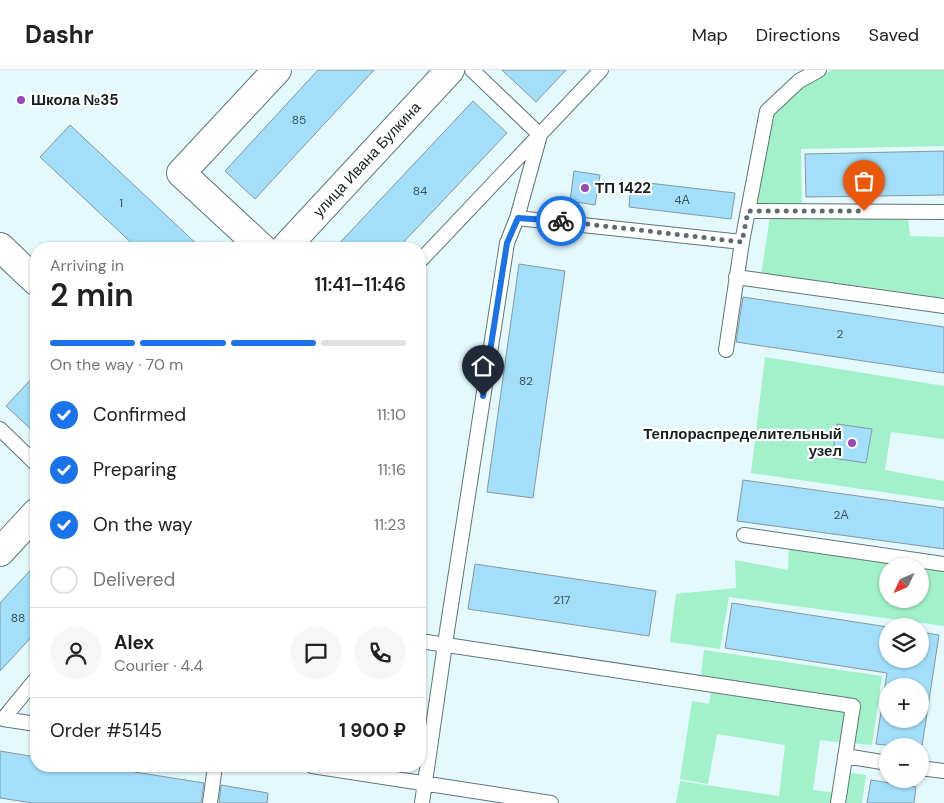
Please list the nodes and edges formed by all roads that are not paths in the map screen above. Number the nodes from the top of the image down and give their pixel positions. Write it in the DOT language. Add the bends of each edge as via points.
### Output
graph roads {
  1 [pos="277,70"];
  2 [pos="450,70"];
  3 [pos="472,70"];
  4 [pos="601,70"];
  5 [pos="819,70"];
  6 [pos="540,135"];
  7 [pos="748,211"];
  8 [pos="944,212"];
  9 [pos="518,218"];
  10 [pos="256,242"];
  11 [pos="290,242"];
  12 [pos="742,242"];
  13 [pos="0,247"];
  14 [pos="426,255"];
  15 [pos="30,275"];
  16 [pos="736,276"];
  17 [pos="944,306"];
  18 [pos="726,350"];
  19 [pos="0,429"];
  20 [pos="30,458"];
  21 [pos="30,520"];
  22 [pos="744,535"];
  23 [pos="0,552"];
  24 [pos="944,564"];
  25 [pos="426,642"];
  26 [pos="445,644"];
  27 [pos="30,686"];
  28 [pos="30,723"];
  29 [pos="846,756"];
  30 [pos="879,762"];
  31 [pos="929,770"];
  32 [pos="426,771"];
  33 [pos="214,772"];
  34 [pos="349,772"];
  35 [pos="426,772"];
  36 [pos="944,772"];
  37 [pos="424,784"];
  38 [pos="210,803"];
  39 [pos="422,803"];
  40 [pos="551,803"];
  41 [pos="838,803"];
  1 -- 10 [label="street" via="181,173"];
  2 -- 11 [label="street, улица Ивана Булкина"];
  3 -- 6 [label="lane"];
  4 -- 6 [label="lane"];
  5 -- 7 [label="lane" via="799,81 767,111"];
  6 -- 9 [label="lane"];
  6 -- 14 [label="lane"];
  7 -- 8 [label="lane"];
  7 -- 12 [label="lane"];
  9 -- 12 [label="lane"];
  9 -- 26 [label="lane" via="507,243"];
  12 -- 16 [label="lane"];
  13 -- 15 [label="street"];
  16 -- 17 [label="lane"];
  16 -- 18 [label="lane"];
  19 -- 20 [label="lane"];
  21 -- 23 [label="street"];
  22 -- 24 [label="lane"];
  25 -- 26 [label="lane"];
  26 -- 29 [label="lane" via="853,706"];
  26 -- 32 [label="lane"];
  27 -- 28 [label="lane" via="3,719"];
  29 -- 30 [label="lane"];
  29 -- 41 [label="lane"];
  31 -- 36 [label="lane"];
  33 -- 38 [label="lane"];
  34 -- 37 [label="lane"];
  35 -- 37 [label="lane"];
  37 -- 39 [label="lane"];
  37 -- 40 [label="lane"];
}
